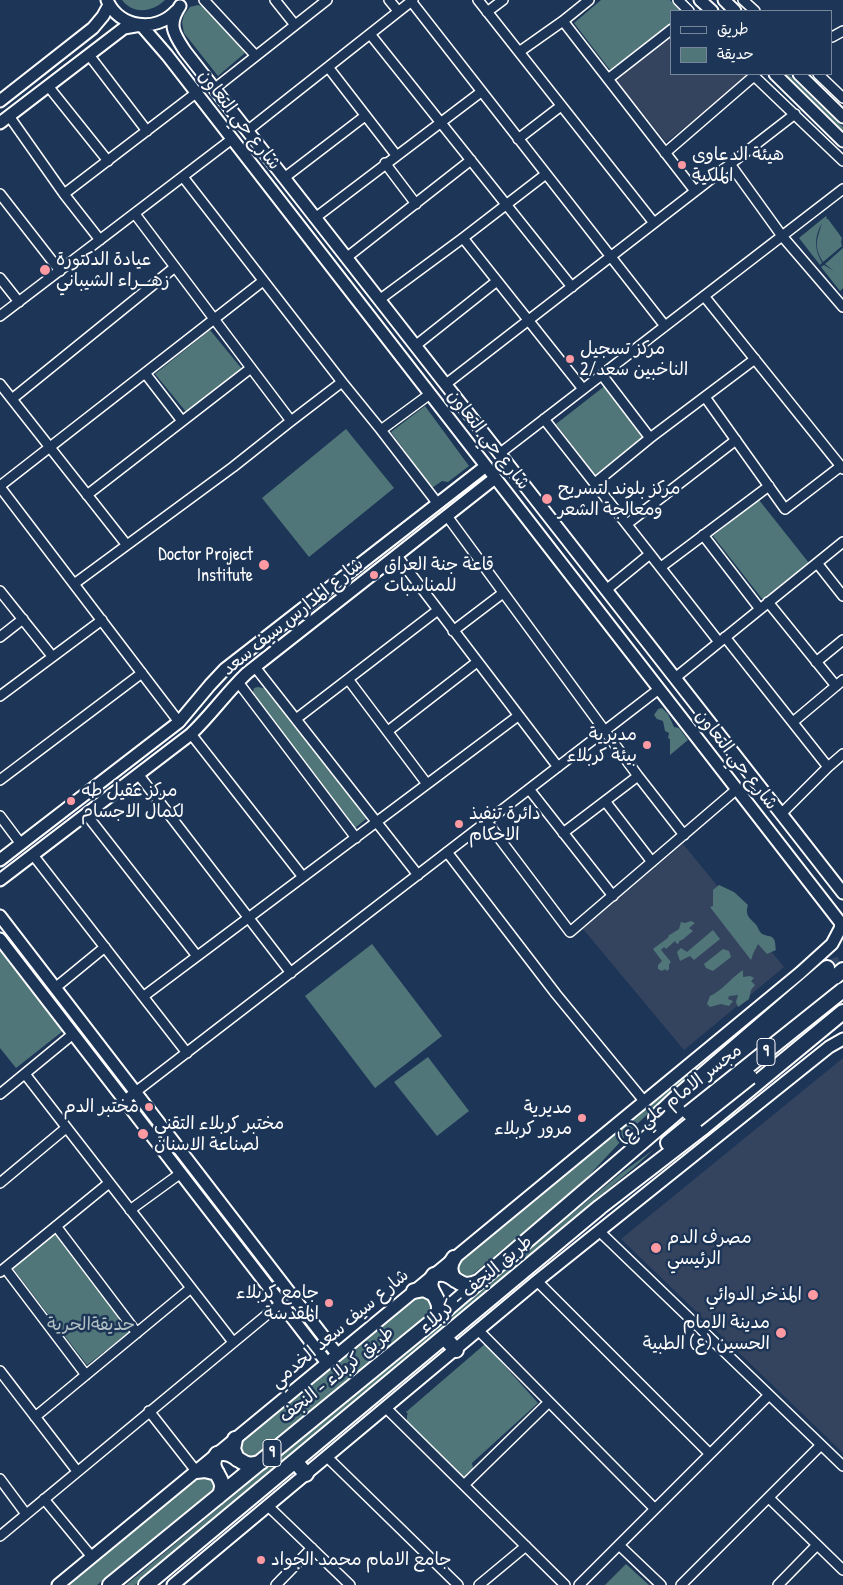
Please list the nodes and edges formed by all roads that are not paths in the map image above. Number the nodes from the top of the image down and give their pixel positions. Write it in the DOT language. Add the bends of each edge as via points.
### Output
graph roads {
  1 [pos="204,0"];
  2 [pos="274,0"];
  3 [pos="327,0"];
  4 [pos="389,0"];
  5 [pos="478,0"];
  6 [pos="503,0"];
  7 [pos="589,0"];
  8 [pos="678,0"];
  9 [pos="700,0"];
  10 [pos="724,0"];
  11 [pos="744,0"];
  12 [pos="412,1"];
  13 [pos="108,2"];
  14 [pos="181,3"];
  15 [pos="688,10"];
  16 [pos="711,10"];
  17 [pos="734,10"];
  18 [pos="754,10"];
  19 [pos="398,11"];
  20 [pos="487,12"];
  21 [pos="562,21"];
  22 [pos="140,25"];
  23 [pos="295,25"];
  24 [pos="670,31"];
  25 [pos="370,34"];
  26 [pos="519,52"];
  27 [pos="89,55"];
  28 [pos="256,56"];
  29 [pos="328,67"];
  30 [pos="753,75"];
  31 [pos="778,75"];
  32 [pos="800,75"];
  33 [pos="819,75"];
  34 [pos="608,79"];
  35 [pos="48,86"];
  36 [pos="214,89"];
  37 [pos="482,92"];
  38 [pos="196,93"];
  39 [pos="843,98"];
  40 [pos="0,101"];
  41 [pos="561,106"];
  42 [pos="795,114"];
  43 [pos="365,116"];
  44 [pos="843,117"];
  45 [pos="4,120"];
  46 [pos="440,122"];
  47 [pos="147,131"];
  48 [pos="247,131"];
  49 [pos="518,138"];
  50 [pos="232,139"];
  51 [pos="843,141"];
  52 [pos="665,153"];
  53 [pos="396,155"];
  54 [pos="471,160"];
  55 [pos="108,161"];
  56 [pos="843,161"];
  57 [pos="385,163"];
  58 [pos="730,164"];
  59 [pos="546,174"];
  60 [pos="183,177"];
  61 [pos="284,178"];
  62 [pos="843,189"];
  63 [pos="695,192"];
  64 [pos="64,194"];
  65 [pos="1,197"];
  66 [pos="416,204"];
  67 [pos="507,205"];
  68 [pos="135,214"];
  69 [pos="315,218"];
  70 [pos="654,223"];
  71 [pos="782,236"];
  72 [pos="463,238"];
  73 [pos="100,240"];
  74 [pos="611,257"];
  75 [pos="346,258"];
  76 [pos="175,267"];
  77 [pos="60,271"];
  78 [pos="0,278"];
  79 [pos="263,281"];
  80 [pos="497,282"];
  81 [pos="572,287"];
  82 [pos="704,296"];
  83 [pos="379,300"];
  84 [pos="19,302"];
  85 [pos="842,302"];
  86 [pos="0,316"];
  87 [pos="214,319"];
  88 [pos="528,321"];
  89 [pos="665,326"];
  90 [pos="415,346"];
  91 [pos="755,359"];
  92 [pos="251,368"];
  93 [pos="145,373"];
  94 [pos="602,375"];
  95 [pos="342,382"];
  96 [pos="0,384"];
  97 [pos="446,384"];
  98 [pos="583,389"];
  99 [pos="430,394"];
  100 [pos="705,397"];
  101 [pos="12,399"];
  102 [pos="466,411"];
  103 [pos="544,419"];
  104 [pos="182,421"];
  105 [pos="291,421"];
  106 [pos="452,423"];
  107 [pos="480,429"];
  108 [pos="381,430"];
  109 [pos="650,438"];
  110 [pos="465,439"];
  111 [pos="736,440"];
  112 [pos="50,447"];
  113 [pos="499,454"];
  114 [pos="486,466"];
  115 [pos="842,467"];
  116 [pos="495,478"];
  117 [pos="595,483"];
  118 [pos="0,486"];
  119 [pos="769,486"];
  120 [pos="87,495"];
  121 [pos="438,504"];
  122 [pos="447,516"];
  123 [pos="627,524"];
  124 [pos="703,535"];
  125 [pos="843,542"];
  126 [pos="126,544"];
  127 [pos="650,554"];
  128 [pos="396,556"];
  129 [pos="364,562"];
  130 [pos="817,563"];
  131 [pos="661,567"];
  132 [pos="349,574"];
  133 [pos="372,575"];
  134 [pos="74,584"];
  135 [pos="358,586"];
  136 [pos="606,590"];
  137 [pos="0,591"];
  138 [pos="503,592"];
  139 [pos="843,596"];
  140 [pos="768,602"];
  141 [pos="760,609"];
  142 [pos="438,610"];
  143 [pos="22,619"];
  144 [pos="102,620"];
  145 [pos="453,631"];
  146 [pos="0,637"];
  147 [pos="722,639"];
  148 [pos="843,640"];
  149 [pos="52,656"];
  150 [pos="477,662"];
  151 [pos="816,662"];
  152 [pos="255,668"];
  153 [pos="142,672"];
  154 [pos="674,678"];
  155 [pos="348,679"];
  156 [pos="238,682"];
  157 [pos="839,683"];
  158 [pos="659,689"];
  159 [pos="0,696"];
  160 [pos="518,716"];
  161 [pos="296,719"];
  162 [pos="179,722"];
  163 [pos="792,722"];
  164 [pos="388,731"];
  165 [pos="605,731"];
  166 [pos="191,734"];
  167 [pos="722,738"];
  168 [pos="707,750"];
  169 [pos="843,754"];
  170 [pos="737,758"];
  171 [pos="558,767"];
  172 [pos="828,767"];
  173 [pos="722,770"];
  174 [pos="138,774"];
  175 [pos="638,776"];
  176 [pos="0,780"];
  177 [pos="427,784"];
  178 [pos="529,789"];
  179 [pos="737,789"];
  180 [pos="605,801"];
  181 [pos="86,814"];
  182 [pos="781,814"];
  183 [pos="0,816"];
  184 [pos="50,822"];
  185 [pos="376,822"];
  186 [pos="487,822"];
  187 [pos="38,831"];
  188 [pos="563,833"];
  189 [pos="58,835"];
  190 [pos="684,835"];
  191 [pos="356,838"];
  192 [pos="21,844"];
  193 [pos="46,845"];
  194 [pos="447,852"];
  195 [pos="33,855"];
  196 [pos="0,860"];
  197 [pos="652,862"];
  198 [pos="418,875"];
  199 [pos="303,877"];
  200 [pos="0,880"];
  201 [pos="842,892"];
  202 [pos="613,896"];
  203 [pos="0,916"];
  204 [pos="249,918"];
  205 [pos="843,926"];
  206 [pos="0,939"];
  207 [pos="105,947"];
  208 [pos="197,956"];
  209 [pos="843,961"];
  210 [pos="843,970"];
  211 [pos="291,972"];
  212 [pos="828,975"];
  213 [pos="56,988"];
  214 [pos="843,990"];
  215 [pos="144,996"];
  216 [pos="805,1002"];
  217 [pos="842,1010"];
  218 [pos="826,1026"];
  219 [pos="73,1034"];
  220 [pos="843,1039"];
  221 [pos="187,1053"];
  222 [pos="24,1074"];
  223 [pos="136,1092"];
  224 [pos="0,1094"];
  225 [pos="125,1100"];
  226 [pos="644,1101"];
  227 [pos="692,1117"];
  228 [pos="66,1128"];
  229 [pos="620,1160"];
  230 [pos="181,1173"];
  231 [pos="0,1183"];
  232 [pos="109,1183"];
  233 [pos="586,1192"];
  234 [pos="600,1207"];
  235 [pos="130,1210"];
  236 [pos="56,1226"];
  237 [pos="599,1231"];
  238 [pos="454,1258"];
  239 [pos="2,1270"];
  240 [pos="434,1274"];
  241 [pos="455,1280"];
  242 [pos="536,1281"];
  243 [pos="479,1282"];
  244 [pos="191,1288"];
  245 [pos="414,1291"];
  246 [pos="434,1294"];
  247 [pos="281,1303"];
  248 [pos="434,1320"];
  249 [pos="478,1331"];
  250 [pos="137,1333"];
  251 [pos="444,1337"];
  252 [pos="233,1342"];
  253 [pos="456,1350"];
  254 [pos="337,1354"];
  255 [pos="327,1363"];
  256 [pos="0,1371"];
  257 [pos="86,1375"];
  258 [pos="769,1395"];
  259 [pos="549,1402"];
  260 [pos="386,1408"];
  261 [pos="149,1411"];
  262 [pos="35,1417"];
  263 [pos="235,1439"];
  264 [pos="821,1446"];
  265 [pos="709,1453"];
  266 [pos="217,1454"];
  267 [pos="328,1457"];
  268 [pos="237,1459"];
  269 [pos="295,1461"];
  270 [pos="261,1462"];
  271 [pos="843,1466"];
  272 [pos="77,1471"];
  273 [pos="196,1471"];
  274 [pos="217,1473"];
  275 [pos="306,1474"];
  276 [pos="0,1479"];
  277 [pos="464,1485"];
  278 [pos="218,1497"];
  279 [pos="769,1498"];
  280 [pos="44,1499"];
  281 [pos="268,1506"];
  282 [pos="654,1509"];
  283 [pos="26,1514"];
  284 [pos="0,1536"];
  285 [pos="619,1545"];
  286 [pos="817,1545"];
  287 [pos="526,1546"];
  288 [pos="312,1548"];
  289 [pos="92,1557"];
  290 [pos="843,1570"];
  291 [pos="58,1585"];
  292 [pos="110,1585"];
  293 [pos="146,1585"];
  294 [pos="173,1585"];
  295 [pos="276,1585"];
  296 [pos="350,1585"];
  297 [pos="458,1585"];
  298 [pos="479,1585"];
  299 [pos="565,1585"];
  300 [pos="579,1585"];
  301 [pos="661,1585"];
  302 [pos="681,1585"];
  303 [pos="778,1585"];
  1 -- 28 [label="street"];
  2 -- 23 [label="street"];
  3 -- 23 [label="street"];
  4 -- 19 [label="street"];
  5 -- 20 [label="street"];
  6 -- 20 [label="street"];
  7 -- 21 [label="street"];
  8 -- 15 [label="street"];
  9 -- 16 [label="main road"];
  10 -- 17 [label="main road"];
  11 -- 18 [label="street"];
  12 -- 19 [label="street"];
  12 -- 37 [label="street"];
  13 -- 22 [label="main road" via="119,16"];
  13 -- 40 [label="main road" via="94,28"];
  14 -- 22 [label="main road" via="174,13 158,23"];
  14 -- 36 [label="main road, شارع حي التعاون" via="172,21 175,36"];
  19 -- 25 [label="street"];
  20 -- 26 [label="street"];
  21 -- 26 [label="street"];
  21 -- 34 [label="street"];
  22 -- 27 [label="main road" via="124,28"];
  22 -- 38 [label="main road, شارع حي التعاون"];
  23 -- 28 [label="street"];
  24 -- 34 [label="street"];
  25 -- 29 [label="street"];
  25 -- 46 [label="street"];
  26 -- 41 [label="street"];
  27 -- 35 [label="main road"];
  27 -- 47 [label="street"];
  28 -- 36 [label="street"];
  29 -- 43 [label="street"];
  29 -- 48 [label="street"];
  30 -- 42 [label="street"];
  30 -- 52 [label="street"];
  31 -- 51 [label="main road"];
  32 -- 44 [label="main road"];
  33 -- 39 [label="street"];
  34 -- 52 [label="street"];
  35 -- 45 [label="main road"];
  35 -- 55 [label="street"];
  36 -- 48 [label="main road, شارع حي التعاون"];
  37 -- 46 [label="street"];
  37 -- 49 [label="street"];
  38 -- 47 [label="street"];
  38 -- 50 [label="main road, شارع حي التعاون"];
  41 -- 49 [label="street"];
  41 -- 70 [label="street"];
  42 -- 56 [label="street"];
  42 -- 58 [label="street"];
  43 -- 53 [label="street"];
  43 -- 61 [label="street"];
  45 -- 64 [label="street"];
  46 -- 53 [label="street"];
  46 -- 54 [label="street"];
  47 -- 55 [label="street"];
  48 -- 61 [label="main road, شارع حي التعاون"];
  49 -- 59 [label="street"];
  50 -- 60 [label="street"];
  50 -- 99 [label="main road, شارع حي التعاون"];
  52 -- 63 [label="street"];
  53 -- 57 [label="street"];
  54 -- 66 [label="street"];
  54 -- 67 [label="street"];
  55 -- 64 [label="street"];
  57 -- 66 [label="street"];
  57 -- 69 [label="street"];
  58 -- 63 [label="street"];
  58 -- 71 [label="street"];
  59 -- 67 [label="street"];
  59 -- 74 [label="street"];
  60 -- 68 [label="street"];
  60 -- 79 [label="street"];
  61 -- 69 [label="main road, شارع حي التعاون"];
  62 -- 71 [label="street"];
  63 -- 70 [label="street"];
  64 -- 73 [label="street"];
  65 -- 77 [label="street"];
  66 -- 75 [label="street"];
  67 -- 72 [label="street"];
  67 -- 81 [label="street"];
  68 -- 73 [label="street"];
  68 -- 76 [label="street"];
  69 -- 75 [label="main road, شارع حي التعاون"];
  70 -- 74 [label="street"];
  71 -- 82 [label="street"];
  71 -- 85 [label="street"];
  72 -- 80 [label="street"];
  72 -- 83 [label="street"];
  73 -- 77 [label="street"];
  74 -- 81 [label="street"];
  74 -- 89 [label="street"];
  75 -- 83 [label="main road, شارع حي التعاون"];
  76 -- 87 [label="street"];
  76 -- 101 [label="street"];
  77 -- 84 [label="street"];
  78 -- 84 [label="street"];
  79 -- 87 [label="street"];
  79 -- 95 [label="street"];
  80 -- 88 [label="street"];
  80 -- 90 [label="street"];
  81 -- 88 [label="street"];
  82 -- 89 [label="street"];
  82 -- 91 [label="street"];
  83 -- 90 [label="main road, شارع حي التعاون"];
  84 -- 86 [label="street"];
  87 -- 92 [label="street"];
  87 -- 93 [label="street"];
  88 -- 97 [label="street"];
  88 -- 98 [label="street"];
  89 -- 94 [label="street"];
  90 -- 97 [label="main road, شارع حي التعاون"];
  91 -- 100 [label="street"];
  91 -- 115 [label="street"];
  92 -- 104 [label="street"];
  92 -- 105 [label="street"];
  93 -- 104 [label="street"];
  93 -- 112 [label="street"];
  94 -- 98 [label="street"];
  94 -- 109 [label="street"];
  95 -- 105 [label="street"];
  95 -- 108 [label="street"];
  96 -- 101 [label="street"];
  97 -- 102 [label="main road, شارع حي التعاون"];
  98 -- 103 [label="street"];
  99 -- 106 [label="main road, شارع حي التعاون"];
  99 -- 108 [label="street"];
  100 -- 109 [label="street"];
  100 -- 111 [label="street"];
  101 -- 112 [label="street"];
  102 -- 106 [label="main road" via="462,420"];
  102 -- 107 [label="main road, شارع حي التعاون"];
  103 -- 113 [label="street"];
  103 -- 117 [label="street"];
  104 -- 120 [label="street"];
  105 -- 126 [label="street"];
  106 -- 110 [label="main road, شارع حي التعاون"];
  107 -- 110 [label="main road" via="470,430"];
  107 -- 113 [label="main road, شارع حي التعاون"];
  108 -- 121 [label="street"];
  109 -- 117 [label="street"];
  110 -- 114 [label="main road, شارع حي التعاون"];
  111 -- 119 [label="street"];
  111 -- 123 [label="street"];
  112 -- 118 [label="street"];
  112 -- 120 [label="street"];
  113 -- 136 [label="main road, شارع حي التعاون"];
  114 -- 116 [label="main road, شارع حي التعاون"];
  114 -- 121 [label="main road, شارع المدارس سيف سعد"];
  115 -- 119 [label="street" via="785,509"];
  116 -- 122 [label="main road, شارع المدارس سيف سعد"];
  116 -- 158 [label="main road, شارع حي التعاون"];
  117 -- 123 [label="street"];
  118 -- 134 [label="street"];
  119 -- 124 [label="street"];
  120 -- 126 [label="street"];
  121 -- 129 [label="main road, شارع المدارس سيف سعد"];
  122 -- 128 [label="main road, شارع المدارس سيف سعد"];
  122 -- 138 [label="street"];
  123 -- 127 [label="street"];
  124 -- 131 [label="street"];
  124 -- 141 [label="street"];
  125 -- 130 [label="street"];
  126 -- 134 [label="street"];
  127 -- 131 [label="street"];
  127 -- 136 [label="street"];
  128 -- 133 [label="main road, شارع المدارس سيف سعد"];
  128 -- 142 [label="street"];
  129 -- 132 [label="main road, شارع المدارس سيف سعد"];
  129 -- 133 [label="main road" via="366,572"];
  130 -- 139 [label="street"];
  130 -- 140 [label="street"];
  131 -- 147 [label="street"];
  132 -- 135 [label="main road" via="358,579"];
  132 -- 162 [label="main road, شارع المدارس سيف سعد" via="225,669"];
  133 -- 135 [label="main road, شارع المدارس سيف سعد"];
  134 -- 144 [label="street"];
  135 -- 152 [label="main road, شارع المدارس سيف سعد"];
  136 -- 154 [label="main road, شارع حي التعاون"];
  137 -- 143 [label="street"];
  138 -- 145 [label="street"];
  138 -- 165 [label="street"];
  140 -- 141 [label="street"];
  140 -- 151 [label="street"];
  141 -- 147 [label="street"];
  142 -- 145 [label="street"];
  142 -- 155 [label="street"];
  143 -- 146 [label="street"];
  143 -- 149 [label="street"];
  144 -- 149 [label="street"];
  144 -- 153 [label="street"];
  145 -- 150 [label="street"];
  147 -- 154 [label="street"];
  147 -- 163 [label="street"];
  148 -- 151 [label="street"];
  149 -- 159 [label="street"];
  150 -- 160 [label="street"];
  150 -- 164 [label="street"];
  151 -- 157 [label="street"];
  152 -- 156 [label="main road, شارع المدارس سيف سعد"];
  152 -- 161 [label="street"];
  153 -- 162 [label="street"];
  153 -- 176 [label="street"];
  154 -- 167 [label="main road, شارع حي التعاون"];
  155 -- 161 [label="street"];
  155 -- 164 [label="street"];
  156 -- 166 [label="main road, شارع المدارس سيف سعد"];
  156 -- 191 [label="street"];
  157 -- 163 [label="street"];
  158 -- 165 [label="street"];
  158 -- 168 [label="main road, شارع حي التعاون"];
  160 -- 171 [label="street"];
  160 -- 177 [label="street"];
  161 -- 185 [label="street"];
  162 -- 184 [label="main road, شارع المدارس سيف سعد"];
  163 -- 172 [label="street"];
  164 -- 177 [label="street"];
  165 -- 171 [label="street"];
  165 -- 175 [label="street"];
  166 -- 174 [label="main road, شارع المدارس سيف سعد"];
  166 -- 199 [label="street"];
  167 -- 168 [label="main road" via="717,747"];
  167 -- 170 [label="main road, شارع حي التعاون"];
  168 -- 173 [label="main road, شارع حي التعاون"];
  169 -- 172 [label="street"];
  170 -- 173 [label="main road" via="727,760"];
  170 -- 182 [label="main road, شارع حي التعاون"];
  171 -- 178 [label="street"];
  172 -- 182 [label="street"];
  173 -- 179 [label="main road, شارع حي التعاون"];
  174 -- 181 [label="main road, شارع المدارس سيف سعد"];
  174 -- 204 [label="street"];
  175 -- 180 [label="street"];
  175 -- 190 [label="street"];
  177 -- 185 [label="street"];
  178 -- 186 [label="street"];
  178 -- 188 [label="street"];
  179 -- 190 [label="street"];
  179 -- 205 [label="main road, شارع حي التعاون"];
  180 -- 188 [label="street"];
  180 -- 197 [label="street"];
  181 -- 189 [label="main road, شارع المدارس سيف سعد"];
  181 -- 208 [label="street"];
  182 -- 201 [label="main road, شارع حي التعاون"];
  183 -- 192 [label="street"];
  184 -- 187 [label="main road, شارع المدارس سيف سعد"];
  184 -- 189 [label="main road" via="50,829"];
  185 -- 191 [label="street"];
  185 -- 198 [label="street"];
  186 -- 194 [label="street"];
  186 -- 202 [label="street" via="570,932"];
  187 -- 192 [label="main road, شارع المدارس سيف سعد"];
  187 -- 193 [label="main road" via="46,838"];
  188 -- 202 [label="street"];
  189 -- 193 [label="main road, شارع المدارس سيف سعد"];
  190 -- 197 [label="street"];
  191 -- 199 [label="street"];
  192 -- 196 [label="main road, شارع المدارس سيف سعد"];
  193 -- 195 [label="main road, شارع المدارس سيف سعد"];
  194 -- 198 [label="street"];
  194 -- 226 [label="street" via="556,994"];
  195 -- 200 [label="main road, شارع المدارس سيف سعد"];
  195 -- 207 [label="street"];
  197 -- 202 [label="street"];
  198 -- 211 [label="street"];
  199 -- 204 [label="street"];
  203 -- 213 [label="main road"];
  204 -- 208 [label="street"];
  204 -- 211 [label="street"];
  205 -- 226 [label="main road, شارع سيف سعد الخدمي" via="828,949"];
  206 -- 219 [label="main road"];
  207 -- 213 [label="street"];
  207 -- 215 [label="street"];
  208 -- 215 [label="street"];
  209 -- 212 [label="highway" via="838,971"];
  210 -- 212 [label="highway"];
  211 -- 221 [label="street"];
  212 -- 216 [label="highway"];
  212 -- 229 [label="highway" via="677,1097"];
  213 -- 223 [label="main road"];
  214 -- 227 [label="highway, مجسر الامام علي (ع) / 9, bridge"];
  215 -- 221 [label="street"];
  216 -- 218 [label="highway"];
  216 -- 229 [label="highway"];
  217 -- 218 [label="highway"];
  217 -- 227 [label="highway, مجسر الامام علي (ع) / 9, bridge"];
  218 -- 234 [label="highway"];
  219 -- 222 [label="street"];
  219 -- 225 [label="main road"];
  220 -- 237 [label="main road"];
  221 -- 223 [label="street"];
  222 -- 224 [label="street"];
  222 -- 228 [label="street"];
  223 -- 225 [label="street"];
  223 -- 254 [label="main road"];
  225 -- 230 [label="main road"];
  226 -- 238 [label="main road, شارع سيف سعد الخدمي"];
  227 -- 233 [label="highway, مجسر الامام علي (ع) / 9"];
  227 -- 234 [label="highway, مجسر الامام علي (ع) / 9"];
  228 -- 231 [label="street"];
  228 -- 232 [label="street"];
  229 -- 233 [label="highway"];
  230 -- 235 [label="street"];
  230 -- 247 [label="main road"];
  232 -- 235 [label="street"];
  232 -- 236 [label="street"];
  233 -- 243 [label="highway, طريق كربلاء - النجف / 9"];
  234 -- 251 [label="highway, طريق النجف - كربلاء / 9"];
  235 -- 244 [label="street"];
  236 -- 239 [label="street"];
  236 -- 250 [label="street"];
  237 -- 242 [label="main road"];
  237 -- 258 [label="street"];
  238 -- 240 [label="main road, شارع سيف سعد الخدمي"];
  238 -- 241 [label="highway" via="450,1269"];
  239 -- 257 [label="street"];
  240 -- 241 [label="highway" via="445,1273"];
  240 -- 245 [label="main road, شارع سيف سعد الخدمي"];
  240 -- 246 [label="highway" via="430,1284"];
  241 -- 243 [label="highway" via="466,1285"];
  242 -- 249 [label="main road"];
  242 -- 265 [label="street"];
  243 -- 248 [label="highway, طريق كربلاء - النجف / 9"];
  244 -- 250 [label="street"];
  244 -- 252 [label="street"];
  245 -- 246 [label="highway" via="424,1289"];
  245 -- 254 [label="main road, شارع سيف سعد الخدمي"];
  246 -- 248 [label="highway" via="440,1305"];
  247 -- 252 [label="street"];
  247 -- 255 [label="main road"];
  248 -- 270 [label="highway, طريق كربلاء - النجف / 9"];
  249 -- 253 [label="main road"];
  249 -- 259 [label="street"];
  250 -- 257 [label="street"];
  251 -- 253 [label="highway"];
  251 -- 269 [label="highway, طريق النجف - كربلاء / 9"];
  252 -- 261 [label="street"];
  253 -- 260 [label="main road"];
  254 -- 255 [label="main road, شارع سيف سعد الخدمي"];
  255 -- 263 [label="main road, شارع سيف سعد الخدمي"];
  256 -- 262 [label="street"];
  257 -- 262 [label="street"];
  258 -- 264 [label="street"];
  258 -- 265 [label="street"];
  259 -- 277 [label="street"];
  259 -- 282 [label="street"];
  260 -- 267 [label="main road"];
  260 -- 277 [label="street"];
  261 -- 272 [label="street"];
  261 -- 273 [label="street"];
  262 -- 272 [label="street"];
  263 -- 266 [label="main road, شارع سيف سعد الخدمي"];
  263 -- 268 [label="highway" via="233,1449"];
  264 -- 271 [label="street"];
  264 -- 279 [label="street"];
  265 -- 282 [label="street"];
  266 -- 268 [label="highway" via="228,1453"];
  266 -- 273 [label="main road, شارع سيف سعد الخدمي"];
  266 -- 274 [label="highway" via="213,1463"];
  267 -- 275 [label="main road"];
  267 -- 297 [label="street"];
  268 -- 270 [label="highway" via="250,1465"];
  269 -- 275 [label="highway"];
  269 -- 293 [label="highway, طريق النجف - كربلاء / 9"];
  270 -- 278 [label="highway, طريق كربلاء - النجف / 9"];
  272 -- 280 [label="street"];
  273 -- 274 [label="highway"];
  273 -- 289 [label="main road, شارع سيف سعد الخدمي"];
  274 -- 278 [label="highway" via="222,1485"];
  275 -- 281 [label="main road"];
  276 -- 283 [label="street"];
  277 -- 287 [label="street"];
  278 -- 292 [label="highway, طريق كربلاء - النجف / 9"];
  279 -- 286 [label="street"];
  279 -- 302 [label="street"];
  280 -- 283 [label="street"];
  280 -- 289 [label="street"];
  281 -- 288 [label="street"];
  281 -- 294 [label="main road"];
  282 -- 285 [label="street"];
  283 -- 284 [label="street"];
  285 -- 300 [label="street"];
  285 -- 301 [label="street"];
  286 -- 290 [label="street"];
  286 -- 303 [label="street"];
  287 -- 298 [label="street"];
  287 -- 299 [label="street"];
  288 -- 295 [label="street"];
  288 -- 296 [label="street"];
  289 -- 291 [label="main road, شارع سيف سعد الخدمي"];
}
